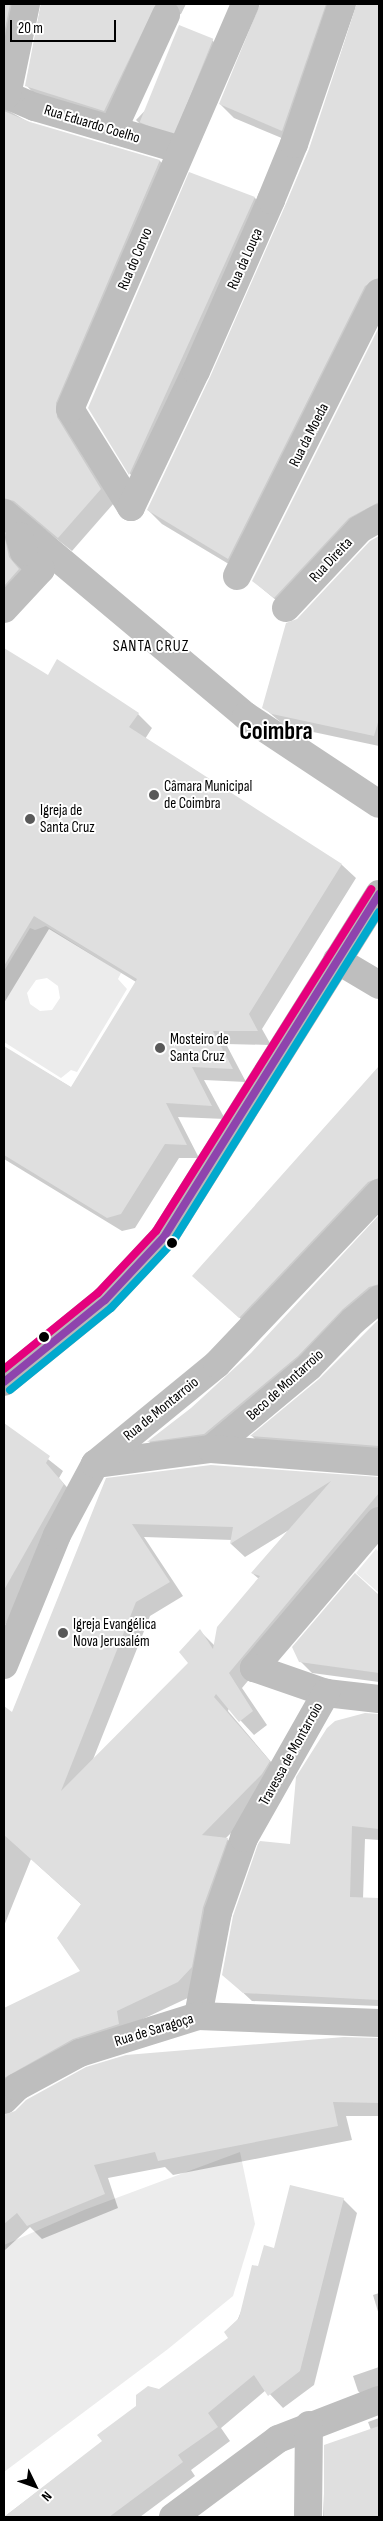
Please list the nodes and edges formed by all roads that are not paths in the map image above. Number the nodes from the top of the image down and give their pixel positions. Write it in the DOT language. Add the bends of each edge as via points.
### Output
graph roads {
  1 [pos="26,4"];
  2 [pos="245,4"];
  3 [pos="342,4"];
  4 [pos="166,15"];
  5 [pos="5,95"];
  6 [pos="112,130"];
  7 [pos="181,150"];
  8 [pos="379,293"];
  9 [pos="131,507"];
  10 [pos="8,517"];
  11 [pos="379,518"];
  12 [pos="237,576"];
  13 [pos="286,608"];
  14 [pos="4,609"];
  15 [pos="379,804"];
  16 [pos="379,894"];
  17 [pos="337,960"];
  18 [pos="379,986"];
  19 [pos="379,1193"];
  20 [pos="379,1299"];
  21 [pos="4,1382"];
  22 [pos="211,1449"];
  23 [pos="379,1462"];
  24 [pos="95,1464"];
  25 [pos="379,1521"];
  26 [pos="4,1665"];
  27 [pos="326,1692"];
  28 [pos="379,1699"];
  29 [pos="198,2016"];
  30 [pos="379,2023"];
  31 [pos="4,2100"];
  32 [pos="379,2400"];
  33 [pos="309,2425"];
  34 [pos="173,2517"];
  35 [pos="308,2517"];
  1 -- 5 [label="street"];
  2 -- 7 [label="street, Rua do Corvo"];
  3 -- 9 [label="street, Rua da Louça" via="294,144 271,200 196,371"];
  4 -- 6 [label="street"];
  5 -- 6 [label="street, Rua Eduardo Coelho"];
  6 -- 7 [label="street, Rua Eduardo Coelho"];
  7 -- 9 [label="street, Rua do Corvo" via="70,409"];
  8 -- 12 [label="street, Rua da Moeda"];
  10 -- 14 [label="street" via="24,552 41,569"];
  10 -- 15 [label="street" via="246,716"];
  11 -- 13 [label="street, Rua Direita" via="360,529"];
  16 -- 17 [label="main road"];
  17 -- 18 [label="street"];
  17 -- 21 [label="main road" via="164,1238 105,1300"];
  19 -- 24 [label="street, Rua de Montarroio" via="217,1364"];
  20 -- 22 [label="street, Beco de Montarroio" via="309,1367"];
  22 -- 23 [label="street"];
  22 -- 24 [label="street"];
  24 -- 26 [label="street, Rua de Montarroio" via="57,1535"];
  25 -- 27 [label="street, Travessa de Montarroio" via="254,1668"];
  27 -- 28 [label="street"];
  27 -- 29 [label="street, Travessa de Montarroio" via="244,1838 218,1912"];
  29 -- 30 [label="street, Rua de Saragoça"];
  29 -- 31 [label="street, Rua de Saragoça" via="80,2053 17,2087"];
  32 -- 33 [label="street"];
  33 -- 34 [label="street" via="278,2439"];
  33 -- 35 [label="street"];
}
